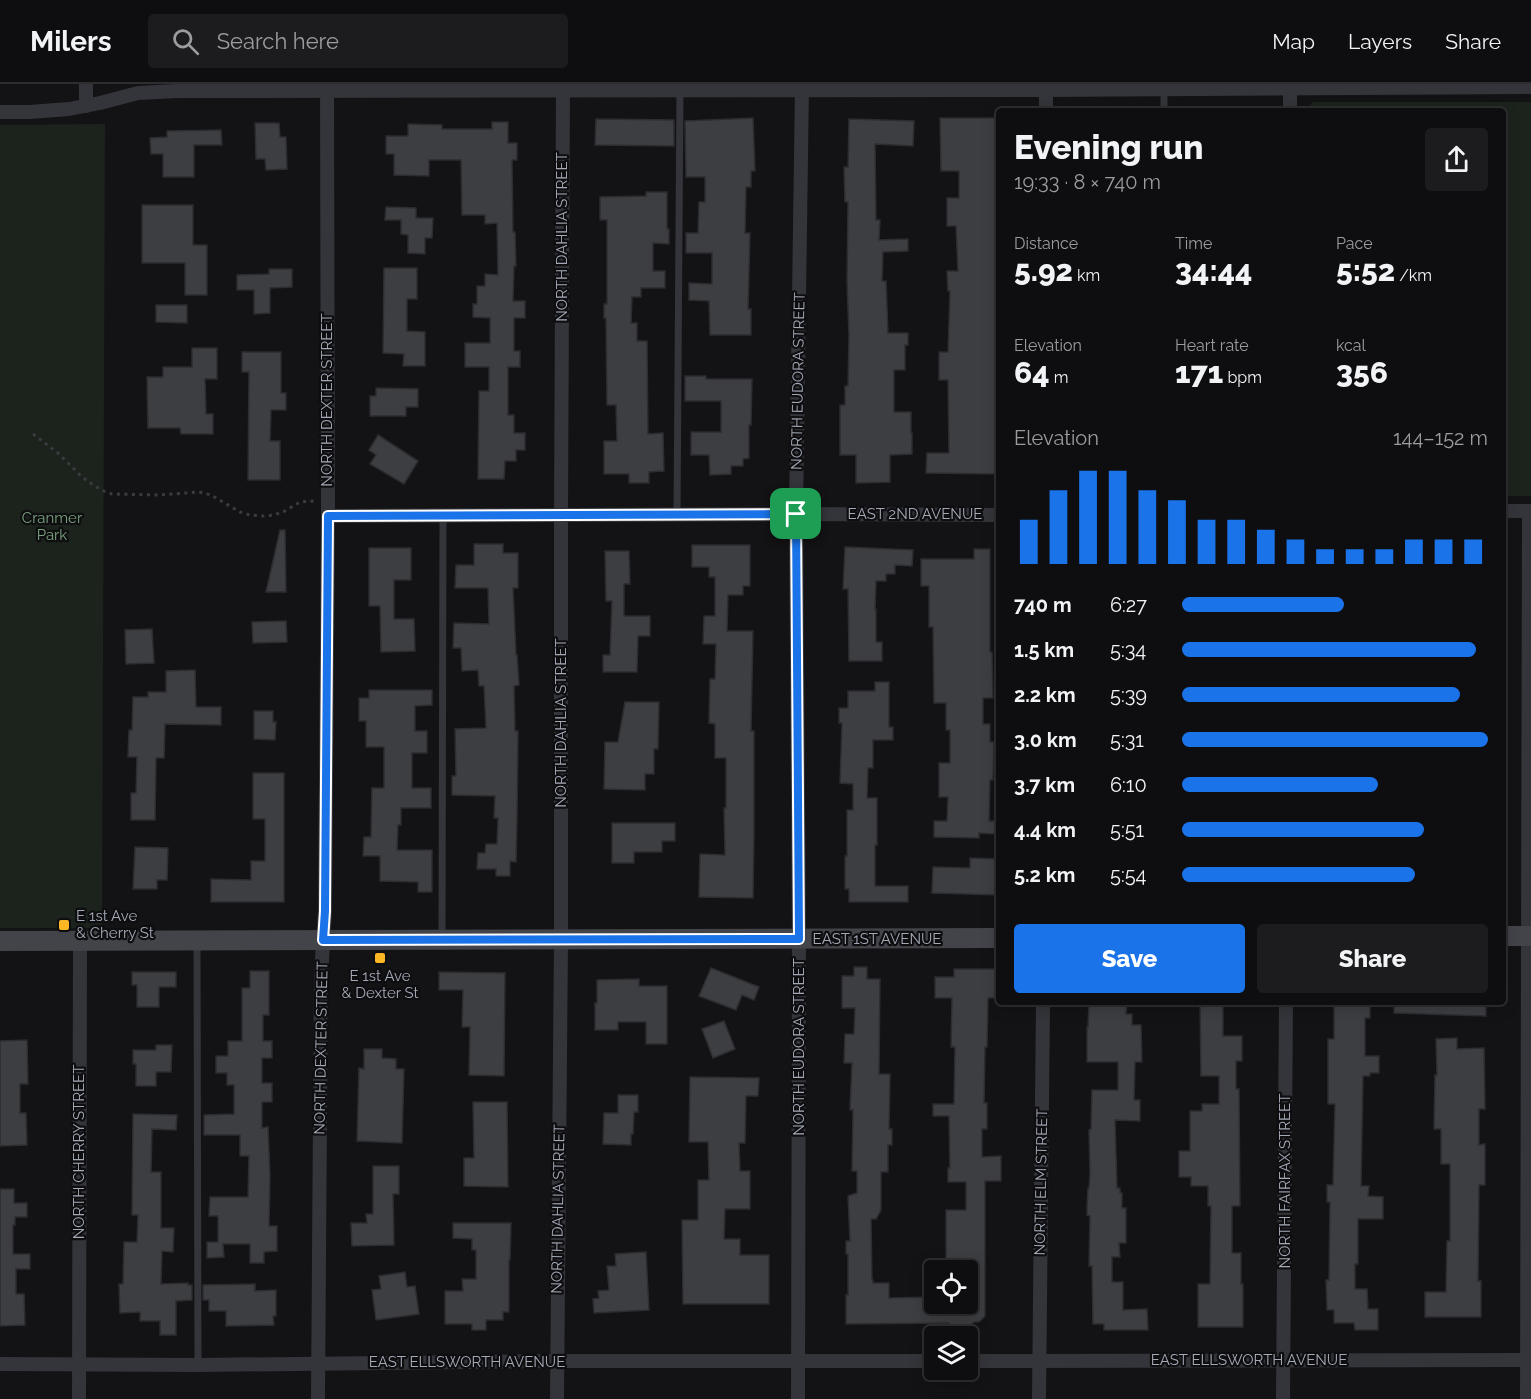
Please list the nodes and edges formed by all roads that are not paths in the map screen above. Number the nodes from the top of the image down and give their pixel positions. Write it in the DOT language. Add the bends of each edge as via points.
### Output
graph roads {
  1 [pos="86,84"];
  2 [pos="1290,86"];
  3 [pos="563,87"];
  4 [pos="802,87"];
  5 [pos="1046,87"];
  6 [pos="1531,87"];
  7 [pos="327,88"];
  8 [pos="446,88"];
  9 [pos="1164,89"];
  10 [pos="680,90"];
  11 [pos="86,106"];
  12 [pos="1046,108"];
  13 [pos="1164,108"];
  14 [pos="1290,108"];
  15 [pos="0,112"];
  16 [pos="1506,511"];
  17 [pos="1530,511"];
  18 [pos="677,514"];
  19 [pos="796,514"];
  20 [pos="443,515"];
  21 [pos="561,515"];
  22 [pos="996,515"];
  23 [pos="328,516"];
  24 [pos="1506,936"];
  25 [pos="1529,936"];
  26 [pos="996,938"];
  27 [pos="561,939"];
  28 [pos="799,939"];
  29 [pos="197,940"];
  30 [pos="323,940"];
  31 [pos="442,940"];
  32 [pos="0,941"];
  33 [pos="80,941"];
  34 [pos="1043,1005"];
  35 [pos="1286,1005"];
  36 [pos="1283,1360"];
  37 [pos="1529,1360"];
  38 [pos="557,1361"];
  39 [pos="924,1361"];
  40 [pos="978,1361"];
  41 [pos="1039,1361"];
  42 [pos="798,1362"];
  43 [pos="0,1364"];
  44 [pos="79,1364"];
  45 [pos="318,1364"];
  46 [pos="198,1365"];
  47 [pos="79,1399"];
  48 [pos="318,1399"];
  49 [pos="557,1399"];
  50 [pos="798,1399"];
  51 [pos="1039,1399"];
  52 [pos="1283,1399"];
  53 [pos="1527,1399"];
  1 -- 11 [label="street"];
  2 -- 6 [label="street"];
  2 -- 9 [label="street"];
  2 -- 14 [label="street"];
  3 -- 8 [label="street"];
  3 -- 10 [label="street"];
  3 -- 21 [label="street, NORTH DAHLIA STREET"];
  4 -- 5 [label="street"];
  4 -- 10 [label="street"];
  4 -- 19 [label="street, NORTH EUDORA STREET"];
  5 -- 9 [label="street"];
  5 -- 12 [label="street"];
  7 -- 8 [label="street"];
  7 -- 11 [label="street" via="156,91"];
  7 -- 23 [label="street, NORTH DEXTER STREET"];
  9 -- 13 [label="lane"];
  10 -- 18 [label="lane"];
  11 -- 15 [label="street"];
  16 -- 17 [label="street"];
  17 -- 25 [label="street"];
  18 -- 19 [label="street, EAST 2ND AVENUE"];
  18 -- 21 [label="street, EAST 2ND AVENUE"];
  19 -- 22 [label="street, EAST 2ND AVENUE"];
  19 -- 28 [label="street, NORTH EUDORA STREET"];
  20 -- 21 [label="street, EAST 2ND AVENUE"];
  20 -- 23 [label="street, EAST 2ND AVENUE"];
  20 -- 31 [label="lane"];
  21 -- 27 [label="street, NORTH DAHLIA STREET"];
  23 -- 30 [label="street, NORTH DEXTER STREET"];
  24 -- 25 [label="street"];
  25 -- 37 [label="street"];
  26 -- 28 [label="street, EAST 1ST AVENUE"];
  27 -- 28 [label="street, EAST 1ST AVENUE"];
  27 -- 31 [label="street, EAST 1ST AVENUE"];
  27 -- 38 [label="street, NORTH DAHLIA STREET"];
  28 -- 42 [label="street, NORTH EUDORA STREET"];
  29 -- 30 [label="street, EAST 1ST AVENUE"];
  29 -- 33 [label="street, EAST 1ST AVENUE"];
  29 -- 46 [label="lane"];
  30 -- 31 [label="street, EAST 1ST AVENUE"];
  30 -- 45 [label="street, NORTH DEXTER STREET"];
  32 -- 33 [label="street, EAST 1ST AVENUE"];
  33 -- 44 [label="street, NORTH CHERRY STREET"];
  34 -- 41 [label="street, NORTH ELM STREET"];
  35 -- 36 [label="street, NORTH FAIRFAX STREET"];
  36 -- 37 [label="street, EAST ELLSWORTH AVENUE"];
  36 -- 41 [label="street, EAST ELLSWORTH AVENUE"];
  36 -- 52 [label="street, NORTH FAIRFAX STREET"];
  37 -- 53 [label="street"];
  38 -- 42 [label="street, EAST ELLSWORTH AVENUE"];
  38 -- 45 [label="street, EAST ELLSWORTH AVENUE"];
  38 -- 49 [label="street, NORTH DAHLIA STREET"];
  39 -- 42 [label="street, EAST ELLSWORTH AVENUE"];
  40 -- 41 [label="street, EAST ELLSWORTH AVENUE"];
  41 -- 51 [label="street, NORTH ELM STREET"];
  42 -- 50 [label="street, NORTH EUDORA STREET"];
  43 -- 44 [label="street, EAST ELLSWORTH AVENUE"];
  44 -- 46 [label="street, EAST ELLSWORTH AVENUE"];
  44 -- 47 [label="street, NORTH CHERRY STREET"];
  45 -- 46 [label="street, EAST ELLSWORTH AVENUE"];
  45 -- 48 [label="street, NORTH DEXTER STREET"];
}
